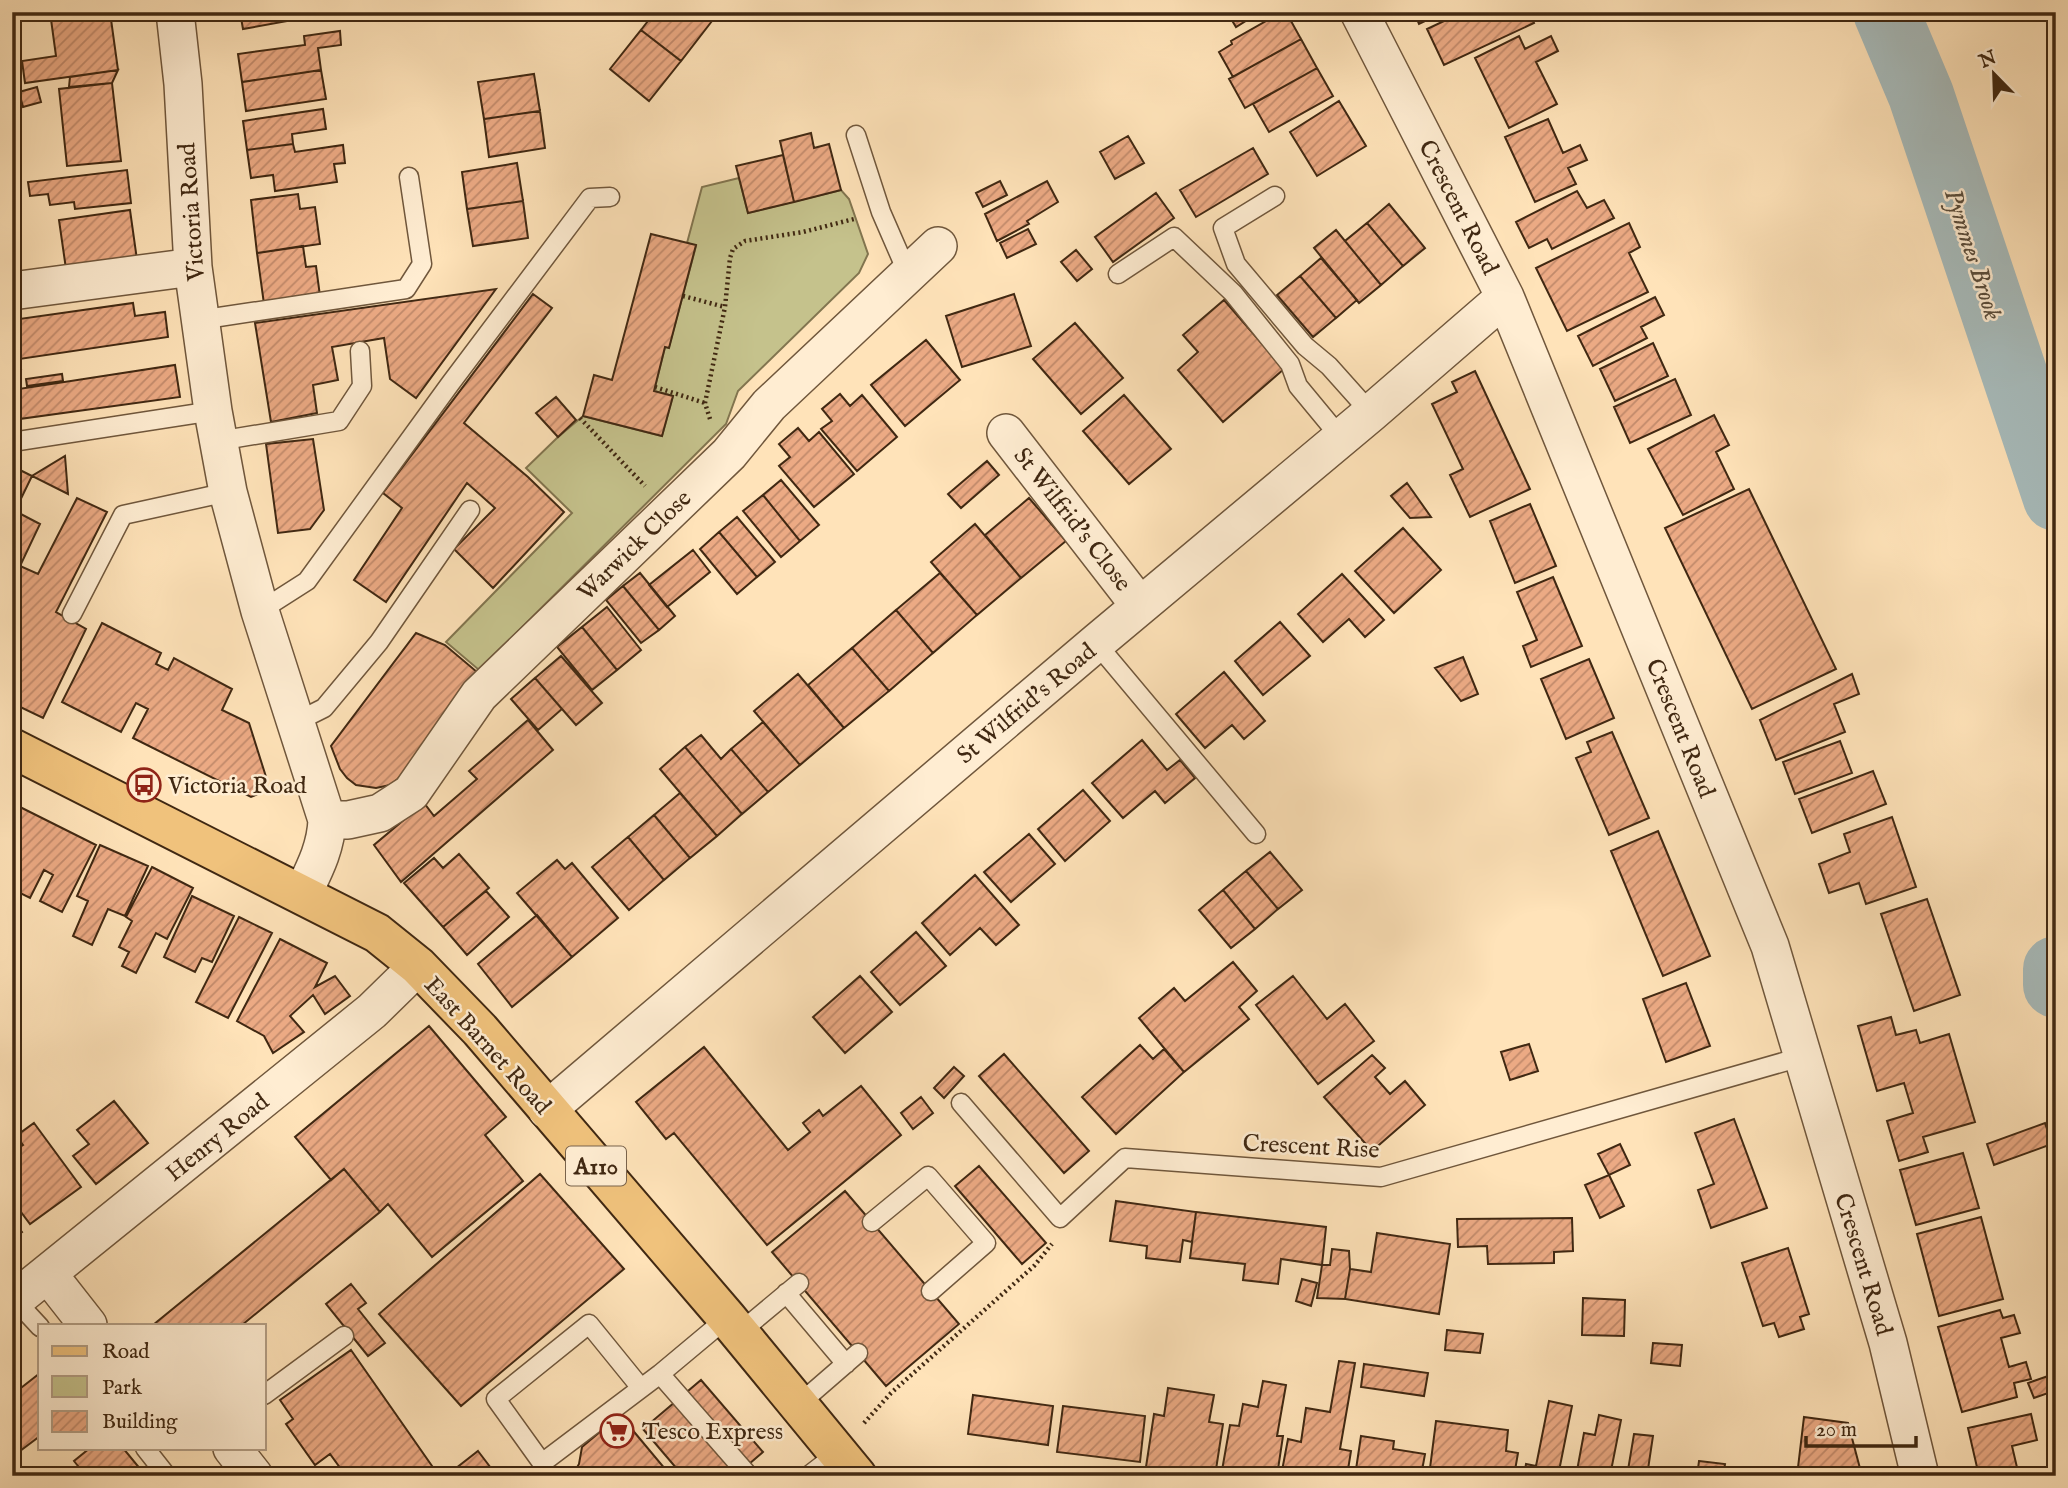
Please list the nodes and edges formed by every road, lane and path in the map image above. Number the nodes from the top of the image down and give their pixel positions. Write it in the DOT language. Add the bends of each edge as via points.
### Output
graph roads {
  1 [pos="175,12"];
  2 [pos="1359,12"];
  3 [pos="856,135"];
  4 [pos="409,177"];
  5 [pos="1275,196"];
  6 [pos="610,197"];
  7 [pos="881,212"];
  8 [pos="938,246"];
  9 [pos="192,267"];
  10 [pos="908,274"];
  11 [pos="1118,274"];
  12 [pos="12,292"];
  13 [pos="683,296"];
  14 [pos="1505,297"];
  15 [pos="725,307"];
  16 [pos="199,320"];
  17 [pos="360,351"];
  18 [pos="654,387"];
  19 [pos="705,403"];
  20 [pos="1371,413"];
  21 [pos="580,418"];
  22 [pos="216,426"];
  23 [pos="1006,433"];
  24 [pos="1341,438"];
  25 [pos="12,442"];
  26 [pos="729,454"];
  27 [pos="228,492"];
  28 [pos="470,510"];
  29 [pos="669,511"];
  30 [pos="1140,606"];
  31 [pos="260,611"];
  32 [pos="72,614"];
  33 [pos="1096,643"];
  34 [pos="296,722"];
  35 [pos="12,748"];
  36 [pos="327,820"];
  37 [pos="1256,834"];
  38 [pos="302,895"];
  39 [pos="418,966"];
  40 [pos="1801,1057"];
  41 [pos="961,1103"];
  42 [pos="547,1110"];
  43 [pos="1060,1218"];
  44 [pos="872,1222"];
  45 [pos="48,1274"];
  46 [pos="930,1291"];
  47 [pos="14,1301"];
  48 [pos="87,1324"];
  49 [pos="38,1325"];
  50 [pos="733,1326"];
  51 [pos="344,1336"];
  52 [pos="660,1374"];
  53 [pos="641,1388"];
  54 [pos="266,1394"];
  55 [pos="798,1405"];
  56 [pos="147,1450"];
  57 [pos="234,1450"];
  58 [pos="847,1464"];
  59 [pos="542,1469"];
  60 [pos="167,1476"];
  61 [pos="254,1476"];
  62 [pos="749,1476"];
  63 [pos="808,1476"];
  64 [pos="1920,1476"];
  1 -- 9 [label="street, Victoria Road"];
  2 -- 14 [label="street, Crescent Road"];
  3 -- 7 [label="lane"];
  4 -- 16 [label="lane" via="422,264 406,289"];
  5 -- 20 [label="lane" via="1223,228 1236,264 1305,346"];
  6 -- 31 [label="lane" via="590,198 307,581"];
  7 -- 10 [label="lane"];
  7 -- 15 [label="path" via="738,245 730,258"];
  8 -- 10 [label="street, Warwick Close"];
  9 -- 12 [label="street"];
  9 -- 16 [label="street, Victoria Road"];
  10 -- 26 [label="street, Warwick Close" via="769,405"];
  11 -- 24 [label="lane" via="1174,237 1233,293"];
  13 -- 15 [label="path"];
  14 -- 20 [label="street, St Wilfrid's Road"];
  14 -- 40 [label="street, Crescent Road" via="1770,946"];
  15 -- 19 [label="path"];
  16 -- 22 [label="street, Victoria Road"];
  17 -- 22 [label="lane" via="362,386 339,421"];
  18 -- 19 [label="path"];
  19 -- 26 [label="path"];
  20 -- 24 [label="street, St Wilfrid's Road"];
  21 -- 29 [label="path"];
  22 -- 25 [label="lane"];
  22 -- 27 [label="street, Victoria Road"];
  23 -- 30 [label="street, St Wilfrid's Close"];
  24 -- 30 [label="street, St Wilfrid's Road"];
  26 -- 29 [label="street, Warwick Close"];
  27 -- 31 [label="street, Victoria Road"];
  27 -- 32 [label="lane" via="123,515"];
  28 -- 34 [label="lane" via="371,651 324,708"];
  29 -- 36 [label="street, Warwick Close" via="479,695 411,793 380,813"];
  30 -- 33 [label="street, St Wilfrid's Road"];
  31 -- 34 [label="street, Victoria Road"];
  33 -- 37 [label="lane"];
  33 -- 42 [label="street, St Wilfrid's Road"];
  34 -- 36 [label="street, Victoria Road"];
  35 -- 38 [label="main road, East Barnet Road / A110"];
  36 -- 38 [label="street, Victoria Road" via="321,855"];
  38 -- 39 [label="main road, East Barnet Road / A110" via="377,933"];
  39 -- 42 [label="main road, East Barnet Road / A110"];
  39 -- 45 [label="street, Henry Road" via="372,1011"];
  40 -- 43 [label="lane, Crescent Rise" via="1381,1177 1125,1158"];
  40 -- 64 [label="street, Crescent Road" via="1888,1343"];
  41 -- 43 [label="lane"];
  42 -- 50 [label="main road, East Barnet Road / A110"];
  43 -- 58 [label="path" via="1052,1246 1034,1266 891,1393"];
  44 -- 46 [label="lane" via="928,1175 986,1243"];
  45 -- 47 [label="street, Henry Road"];
  45 -- 48 [label="street"];
  47 -- 49 [label="lane"];
  50 -- 52 [label="lane"];
  50 -- 55 [label="main road, East Barnet Road / A110"];
  50 -- 55 [label="lane" via="792,1288 852,1358"];
  51 -- 54 [label="lane"];
  52 -- 53 [label="lane"];
  52 -- 62 [label="lane"];
  53 -- 59 [label="lane"];
  53 -- 59 [label="lane" via="589,1324 496,1399"];
  55 -- 58 [label="main road, East Barnet Road / A110"];
  56 -- 60 [label="lane"];
  57 -- 61 [label="street"];
  58 -- 63 [label="lane"];
}
